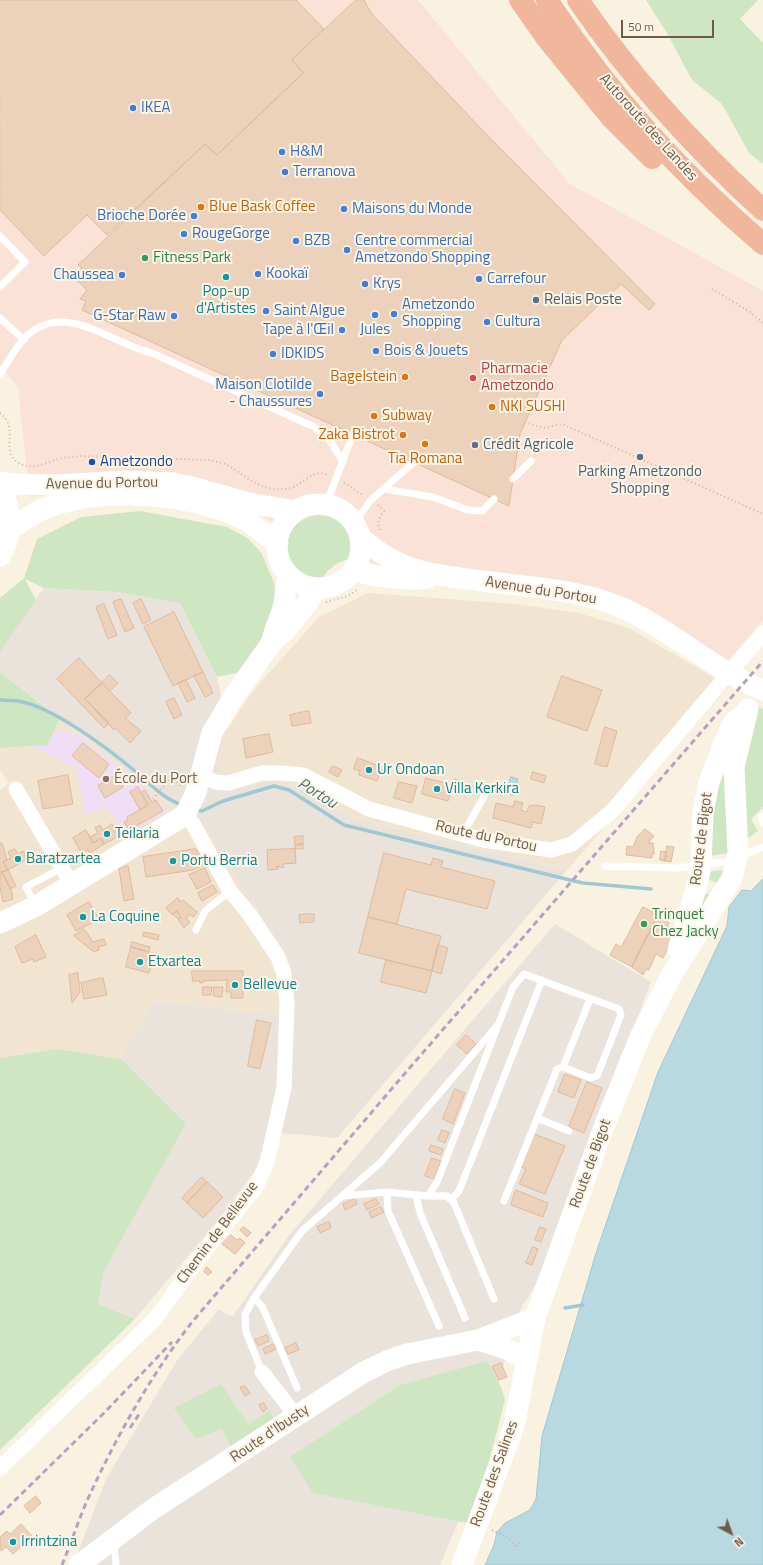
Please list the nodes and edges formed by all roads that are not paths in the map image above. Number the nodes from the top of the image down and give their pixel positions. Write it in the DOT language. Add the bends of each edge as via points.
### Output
graph roads {
  1 [pos="520,0"];
  2 [pos="547,0"];
  3 [pos="578,0"];
  4 [pos="763,210"];
  5 [pos="729,215"];
  6 [pos="0,236"];
  7 [pos="763,244"];
  8 [pos="0,287"];
  9 [pos="0,318"];
  10 [pos="24,340"];
  11 [pos="0,374"];
  12 [pos="353,434"];
  13 [pos="531,461"];
  14 [pos="344,462"];
  15 [pos="414,462"];
  16 [pos="513,479"];
  17 [pos="0,482"];
  18 [pos="384,489"];
  19 [pos="0,490"];
  20 [pos="494,499"];
  21 [pos="326,505"];
  22 [pos="296,511"];
  23 [pos="10,529"];
  24 [pos="358,530"];
  25 [pos="278,543"];
  26 [pos="0,556"];
  27 [pos="289,576"];
  28 [pos="444,576"];
  29 [pos="358,579"];
  30 [pos="319,596"];
  31 [pos="762,634"];
  32 [pos="272,642"];
  33 [pos="763,691"];
  34 [pos="748,709"];
  35 [pos="200,774"];
  36 [pos="16,789"];
  37 [pos="486,791"];
  38 [pos="189,807"];
  39 [pos="763,816"];
  40 [pos="763,823"];
  41 [pos="463,834"];
  42 [pos="763,847"];
  43 [pos="737,860"];
  44 [pos="701,865"];
  45 [pos="605,866"];
  46 [pos="67,876"];
  47 [pos="230,891"];
  48 [pos="0,923"];
  49 [pos="196,930"];
  50 [pos="671,976"];
  51 [pos="542,980"];
  52 [pos="590,999"];
  53 [pos="500,1022"];
  54 [pos="563,1067"];
  55 [pos="537,1118"];
  56 [pos="569,1131"];
  57 [pos="387,1192"];
  58 [pos="416,1195"];
  59 [pos="343,1196"];
  60 [pos="428,1196"];
  61 [pos="451,1200"];
  62 [pos="504,1201"];
  63 [pos="254,1298"];
  64 [pos="494,1298"];
  65 [pos="465,1318"];
  66 [pos="535,1318"];
  67 [pos="439,1326"];
  68 [pos="478,1340"];
  69 [pos="527,1359"];
  70 [pos="262,1372"];
  71 [pos="297,1388"];
  72 [pos="296,1416"];
  73 [pos="0,1468"];
  74 [pos="113,1539"];
  75 [pos="79,1565"];
  76 [pos="116,1565"];
  77 [pos="462,1565"];
  1 -- 5 [label="highway" via="546,37 611,117 683,190"];
  2 -- 5 [label="highway, Autoroute des Landes" via="600,76 644,129"];
  3 -- 4 [label="highway, Autoroute des Landes" via="603,37 648,94 726,176"];
  5 -- 7 [label="highway, Autoroute des Landes"];
  6 -- 8 [label="lane" via="25,262"];
  9 -- 10 [label="lane"];
  10 -- 11 [label="lane"];
  10 -- 14 [label="lane" via="45,325 66,322 78,324 139,351 152,354 314,427 333,443"];
  12 -- 14 [label="lane"];
  13 -- 16 [label="lane"];
  14 -- 21 [label="lane"];
  15 -- 18 [label="lane"];
  17 -- 22 [label="main road, Avenue du Portou" via="173,483 249,503"];
  18 -- 20 [label="lane" via="433,497 468,510 482,511"];
  18 -- 24 [label="lane" via="372,500"];
  19 -- 23 [label="main road" via="9,512"];
  21 -- 22 [label="main road" via="305,507"];
  21 -- 24 [label="main road" via="347,514"];
  22 -- 25 [label="main road" via="283,525"];
  23 -- 25 [label="main road, Avenue du Portou" via="44,509 69,502 92,498 140,496 218,508 245,519"];
  23 -- 26 [label="main road"];
  24 -- 28 [label="main road, Avenue du Portou" via="375,550 400,564"];
  24 -- 29 [label="main road" via="361,550"];
  25 -- 27 [label="main road" via="278,555"];
  27 -- 30 [label="main road"];
  27 -- 32 [label="main road" via="285,585 284,604 274,628"];
  28 -- 29 [label="main road, Avenue du Portou" via="412,580 375,576"];
  28 -- 33 [label="main road, Avenue du Portou" via="582,595 606,602 648,622"];
  29 -- 30 [label="main road" via="336,585"];
  30 -- 32 [label="main road" via="308,602 285,631"];
  31 -- 41 [label="street, Route du Portou" via="612,811 572,844 551,850 483,840"];
  32 -- 35 [label="main road" via="212,733"];
  33 -- 34 [label="main road, Route de Bigot"];
  34 -- 43 [label="main road, Route de Bigot" via="734,767"];
  34 -- 44 [label="main road, Route de Bigot" via="733,723 709,782 703,813"];
  35 -- 38 [label="main road"];
  35 -- 41 [label="street, Route du Portou" via="215,782 228,783 262,773 304,775 369,809"];
  36 -- 46 [label="street"];
  37 -- 41 [label="lane"];
  38 -- 46 [label="main road"];
  38 -- 47 [label="street, Chemin de Bellevue" via="193,824"];
  39 -- 40 [label="lane"];
  42 -- 43 [label="lane"];
  43 -- 44 [label="lane"];
  43 -- 50 [label="main road, Route de Bigot" via="725,892"];
  44 -- 45 [label="lane" via="678,868"];
  44 -- 50 [label="main road, Route de Bigot" via="695,895"];
  46 -- 48 [label="main road" via="36,906"];
  47 -- 49 [label="lane" via="205,911"];
  47 -- 73 [label="street, Chemin de Bellevue" via="250,915 278,957 284,974 287,1004 284,1088 267,1162 256,1187 155,1319"];
  50 -- 66 [label="main road, Route de Bigot" via="640,1037 605,1124"];
  51 -- 52 [label="lane"];
  51 -- 53 [label="lane" via="524,974 513,987"];
  51 -- 61 [label="lane" via="459,1191"];
  52 -- 54 [label="lane"];
  52 -- 54 [label="lane" via="619,1009 621,1015 596,1076 591,1078"];
  53 -- 59 [label="lane" via="380,1163"];
  53 -- 60 [label="lane" via="437,1182"];
  54 -- 55 [label="lane" via="557,1069"];
  55 -- 56 [label="lane"];
  55 -- 62 [label="lane"];
  57 -- 58 [label="lane"];
  57 -- 59 [label="lane"];
  57 -- 67 [label="lane" via="388,1211"];
  58 -- 60 [label="lane"];
  58 -- 65 [label="lane" via="420,1213"];
  59 -- 63 [label="lane" via="302,1231"];
  60 -- 61 [label="lane" via="446,1196"];
  61 -- 64 [label="lane"];
  63 -- 70 [label="lane" via="245,1315 246,1332"];
  63 -- 71 [label="lane" via="262,1306"];
  66 -- 68 [label="main road"];
  66 -- 69 [label="main road, Route de Bigot"];
  68 -- 69 [label="main road"];
  68 -- 72 [label="main road, Route d'Ibusty" via="429,1348 387,1361 364,1372"];
  69 -- 77 [label="main road, Route des Salines" via="514,1426"];
  70 -- 72 [label="street"];
  72 -- 74 [label="main road, Route d'Ibusty" via="153,1509"];
  74 -- 75 [label="main road, Route d'Ibusty"];
  74 -- 76 [label="lane"];
}
